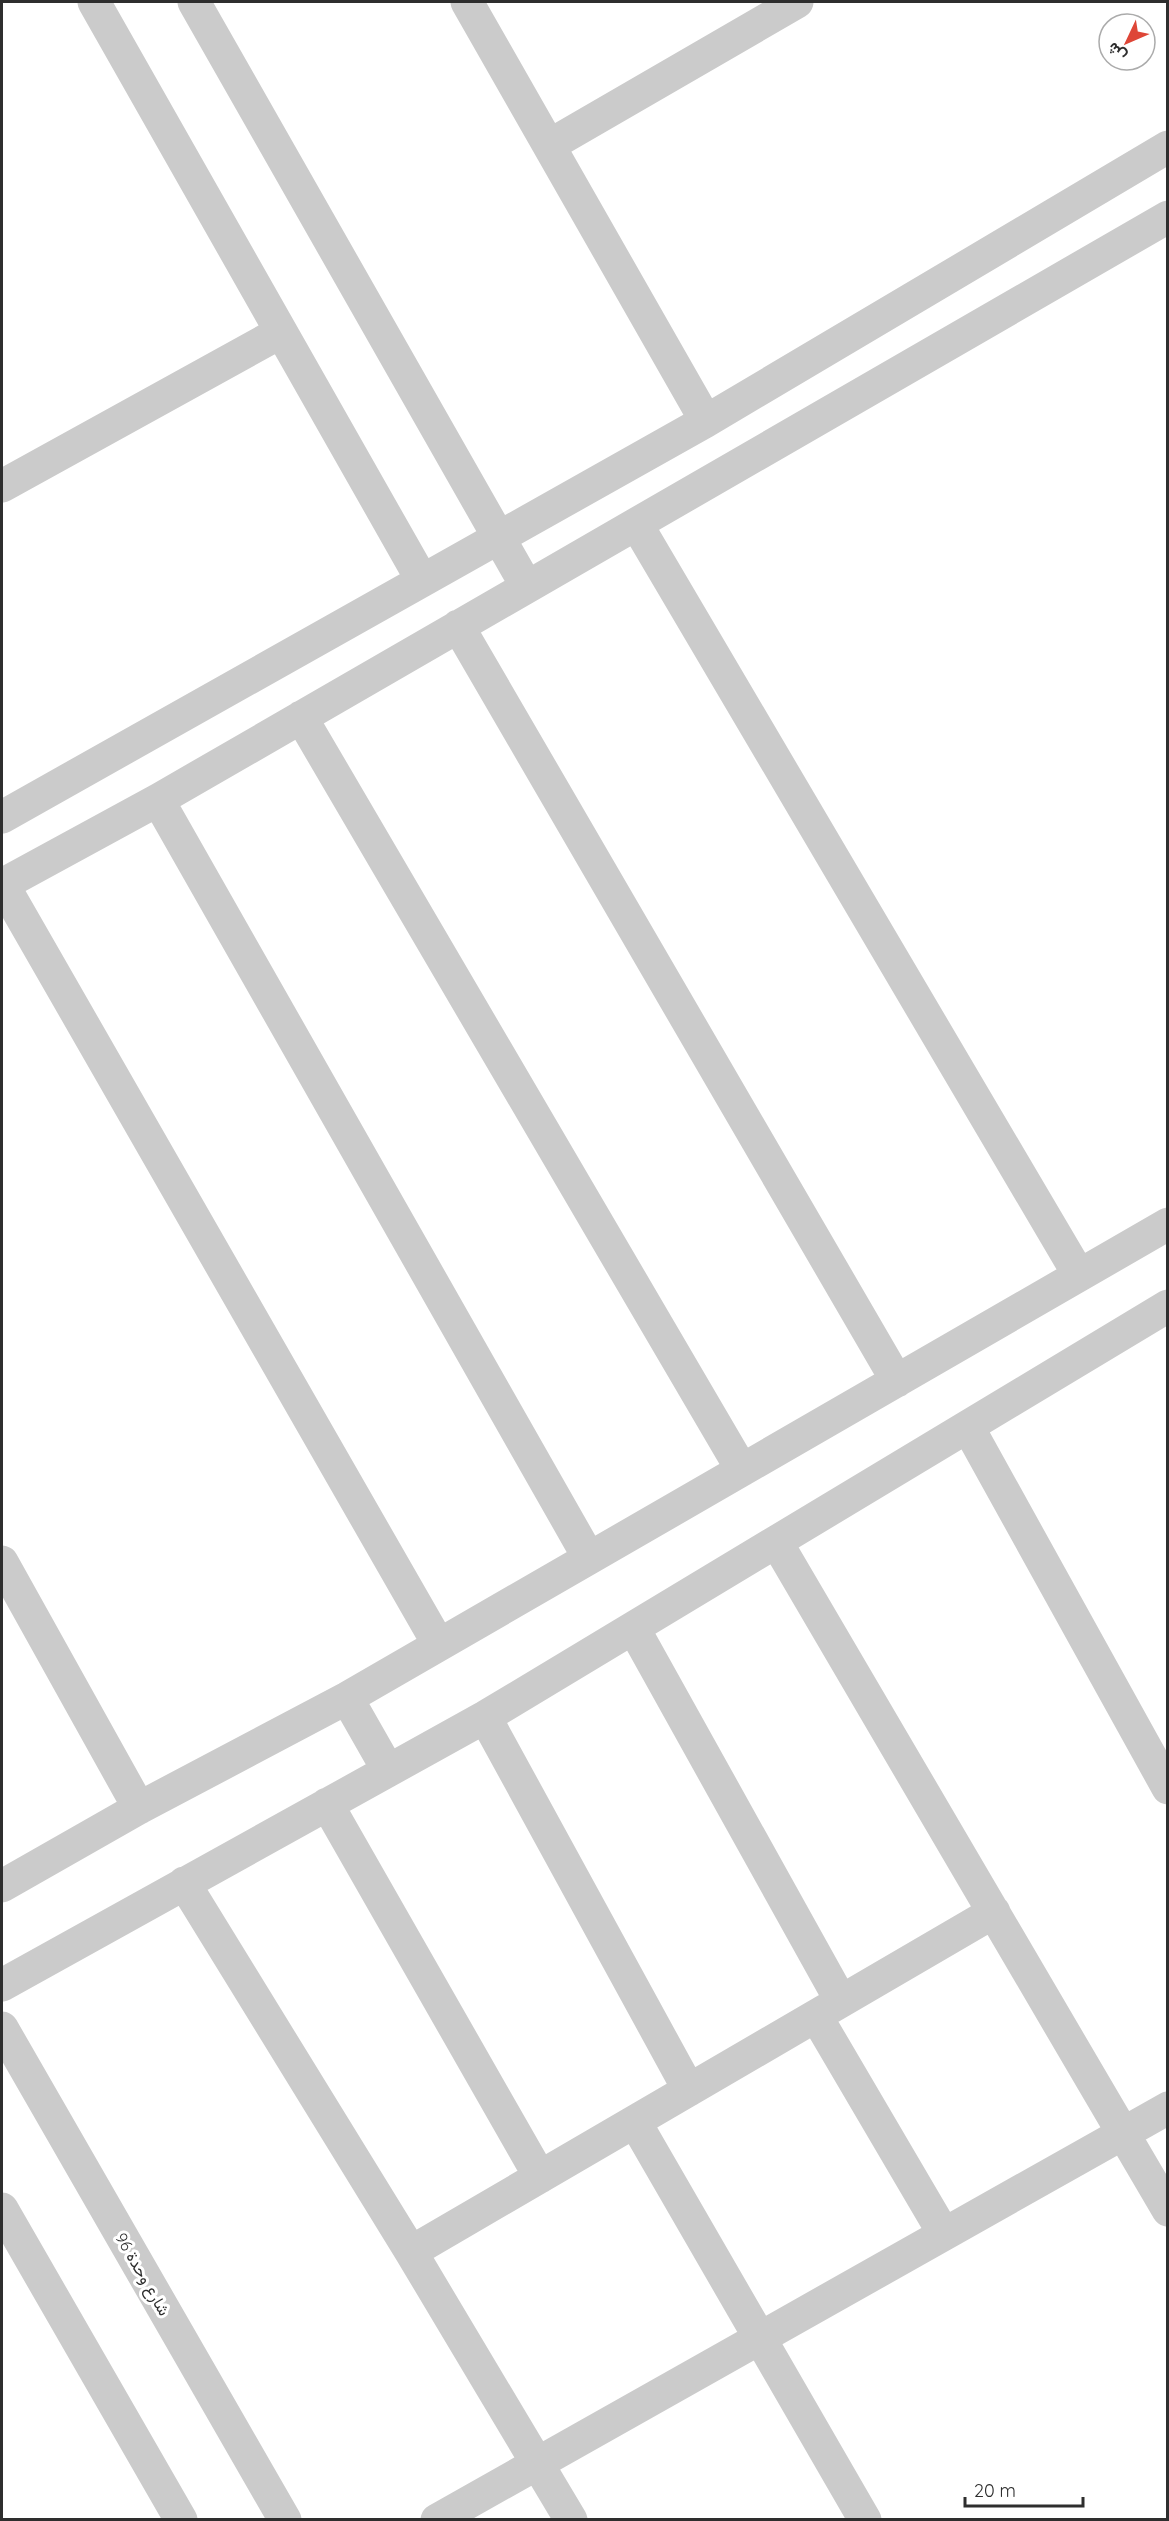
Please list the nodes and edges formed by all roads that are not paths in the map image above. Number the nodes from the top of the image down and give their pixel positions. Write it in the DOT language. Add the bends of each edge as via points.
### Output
graph roads {
  1 [pos="94,2"];
  2 [pos="194,2"];
  3 [pos="466,2"];
  4 [pos="797,2"];
  5 [pos="760,11"];
  6 [pos="550,145"];
  7 [pos="1167,147"];
  8 [pos="1167,217"];
  9 [pos="281,332"];
  10 [pos="706,421"];
  11 [pos="2,486"];
  12 [pos="637,525"];
  13 [pos="499,538"];
  14 [pos="422,580"];
  15 [pos="527,586"];
  16 [pos="458,626"];
  17 [pos="301,717"];
  18 [pos="158,800"];
  19 [pos="2,817"];
  20 [pos="2,884"];
  21 [pos="1167,1224"];
  22 [pos="1079,1275"];
  23 [pos="1164,1317"];
  24 [pos="897,1381"];
  25 [pos="968,1427"];
  26 [pos="742,1470"];
  27 [pos="777,1543"];
  28 [pos="589,1558"];
  29 [pos="2,1562"];
  30 [pos="634,1629"];
  31 [pos="439,1645"];
  32 [pos="347,1698"];
  33 [pos="485,1717"];
  34 [pos="388,1770"];
  35 [pos="1167,1788"];
  36 [pos="327,1804"];
  37 [pos="139,1808"];
  38 [pos="184,1883"];
  39 [pos="2,1886"];
  40 [pos="994,1912"];
  41 [pos="2,1985"];
  42 [pos="828,2009"];
  43 [pos="2,2028"];
  44 [pos="689,2090"];
  45 [pos="1167,2108"];
  46 [pos="635,2122"];
  47 [pos="1122,2133"];
  48 [pos="540,2177"];
  49 [pos="2,2209"];
  50 [pos="1167,2210"];
  51 [pos="944,2234"];
  52 [pos="411,2252"];
  53 [pos="760,2338"];
  54 [pos="538,2463"];
  55 [pos="181,2520"];
  56 [pos="285,2520"];
  57 [pos="437,2520"];
  58 [pos="572,2520"];
  59 [pos="865,2520"];
  1 -- 9 [label="street"];
  2 -- 13 [label="street"];
  3 -- 6 [label="street"];
  4 -- 5 [label="street"];
  5 -- 6 [label="street"];
  6 -- 10 [label="street"];
  7 -- 10 [label="street"];
  8 -- 12 [label="street"];
  9 -- 11 [label="street"];
  9 -- 14 [label="street"];
  10 -- 13 [label="street"];
  12 -- 15 [label="street"];
  12 -- 22 [label="street"];
  13 -- 14 [label="street"];
  13 -- 15 [label="street"];
  14 -- 19 [label="street"];
  15 -- 16 [label="street"];
  16 -- 17 [label="street"];
  16 -- 24 [label="street"];
  17 -- 18 [label="street"];
  17 -- 26 [label="street"];
  18 -- 20 [label="street"];
  18 -- 28 [label="street"];
  20 -- 31 [label="street"];
  21 -- 22 [label="street"];
  22 -- 24 [label="street"];
  23 -- 25 [label="street"];
  24 -- 26 [label="street"];
  25 -- 27 [label="street"];
  25 -- 35 [label="street"];
  26 -- 28 [label="street"];
  27 -- 30 [label="street"];
  27 -- 40 [label="street"];
  28 -- 31 [label="street"];
  29 -- 37 [label="street"];
  30 -- 33 [label="street"];
  30 -- 42 [label="street"];
  31 -- 32 [label="street"];
  32 -- 34 [label="street"];
  32 -- 37 [label="street"];
  33 -- 34 [label="street"];
  33 -- 44 [label="street"];
  34 -- 36 [label="street"];
  36 -- 38 [label="street"];
  36 -- 48 [label="street"];
  37 -- 39 [label="street"];
  38 -- 41 [label="street"];
  38 -- 52 [label="street"];
  40 -- 42 [label="street"];
  40 -- 47 [label="street"];
  42 -- 44 [label="street"];
  42 -- 51 [label="street"];
  43 -- 56 [label="street, شارع وحدة 96"];
  44 -- 46 [label="street"];
  45 -- 47 [label="street"];
  46 -- 48 [label="street"];
  46 -- 53 [label="street"];
  47 -- 50 [label="street"];
  47 -- 51 [label="street"];
  48 -- 52 [label="street"];
  49 -- 55 [label="street"];
  51 -- 53 [label="street"];
  52 -- 54 [label="street"];
  53 -- 54 [label="street"];
  53 -- 59 [label="street"];
  54 -- 57 [label="street"];
  54 -- 58 [label="street"];
}
